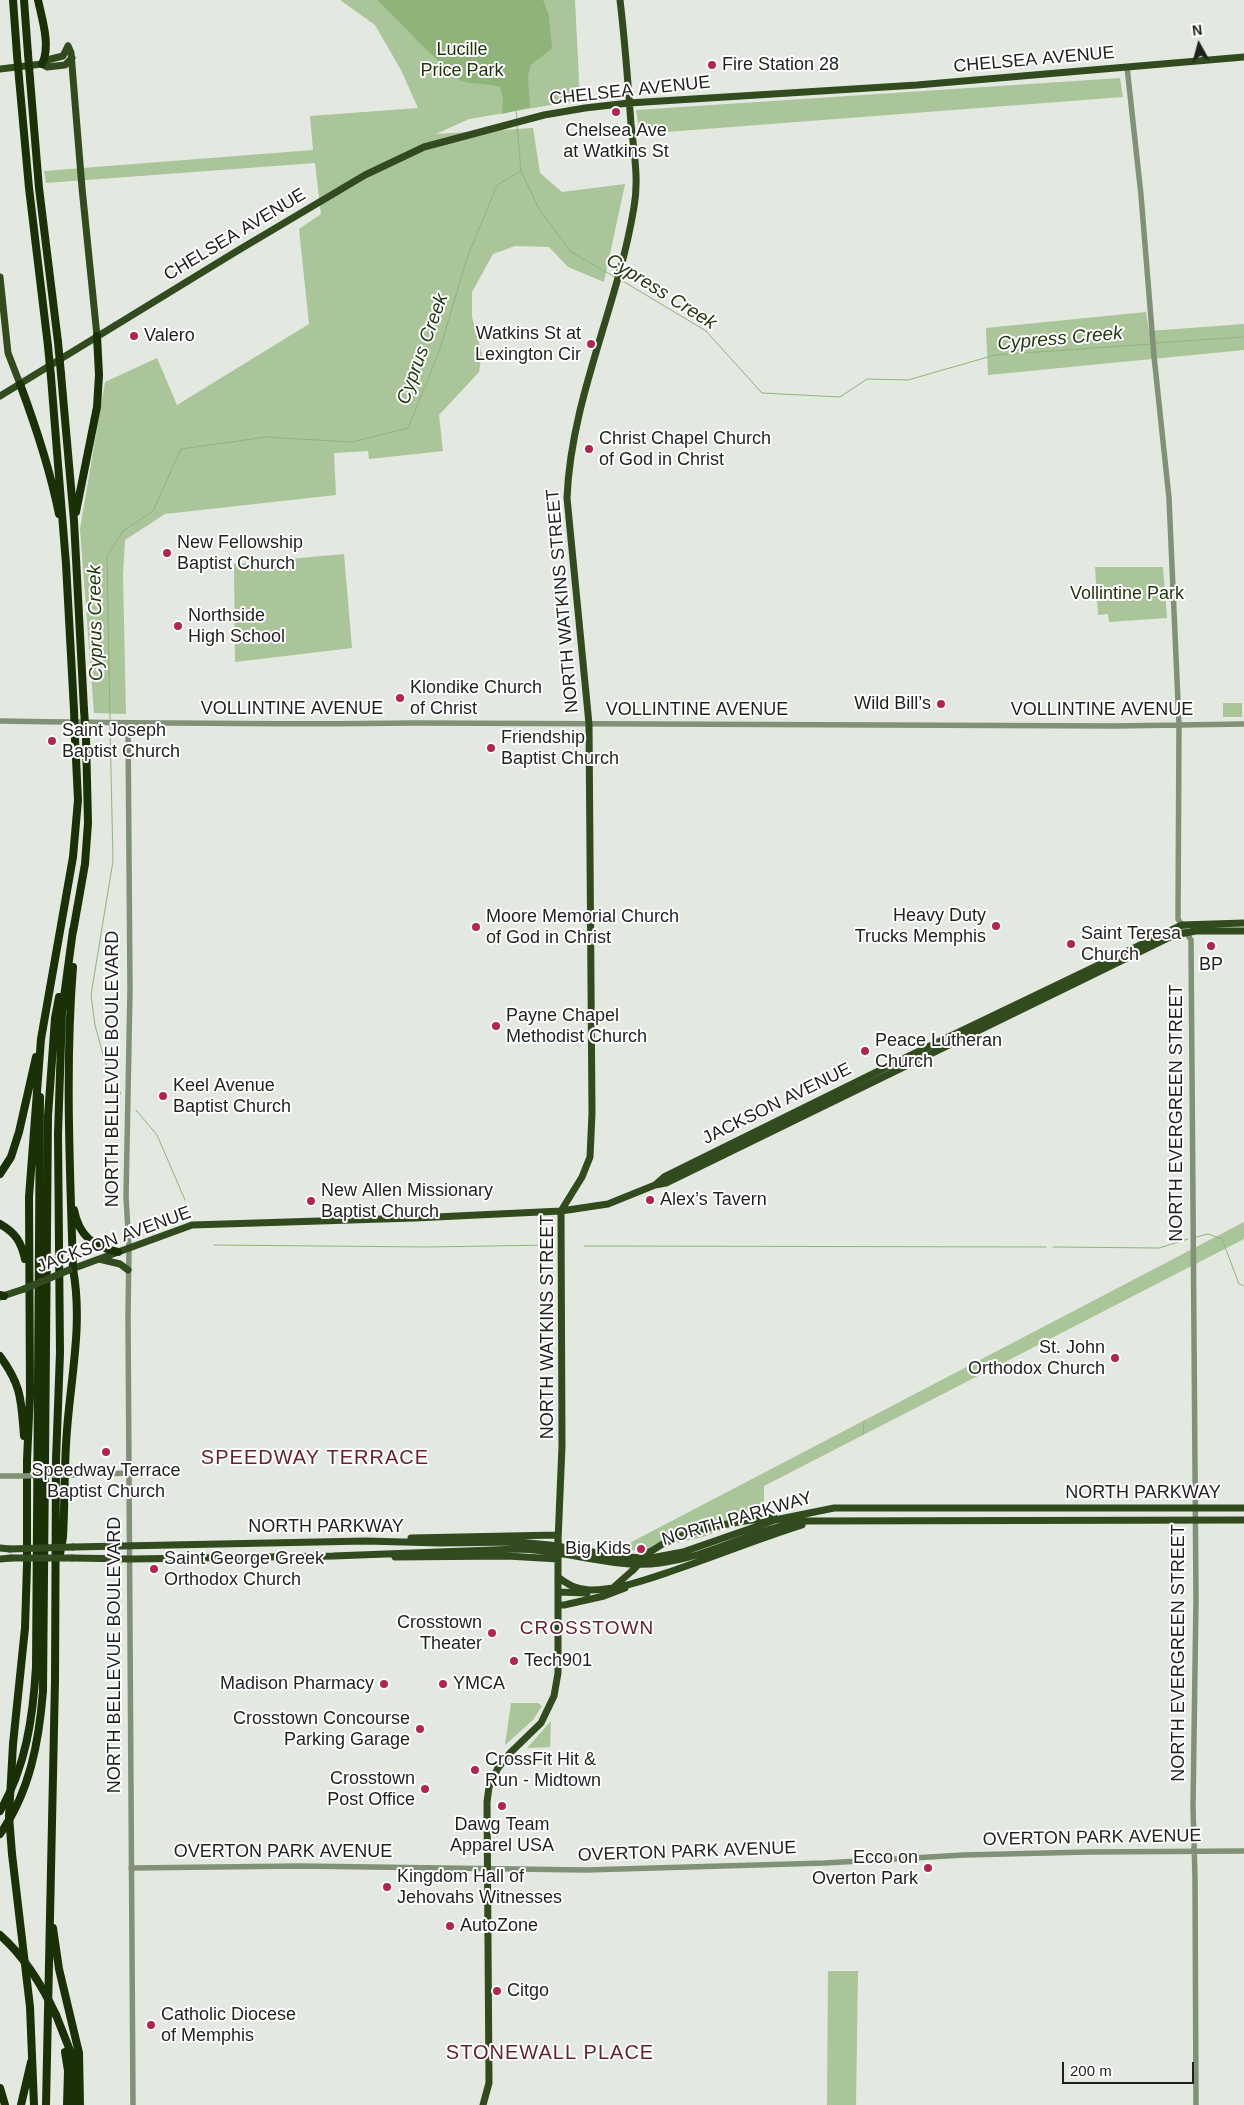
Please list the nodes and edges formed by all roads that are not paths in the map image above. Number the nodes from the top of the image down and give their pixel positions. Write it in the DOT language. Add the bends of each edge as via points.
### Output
graph roads {
  1 [pos="13,0"];
  2 [pos="24,0"];
  3 [pos="38,0"];
  4 [pos="620,0"];
  5 [pos="1244,57"];
  6 [pos="52,60"];
  7 [pos="70,61"];
  8 [pos="42,64"];
  9 [pos="1127,67"];
  10 [pos="0,69"];
  11 [pos="630,103"];
  12 [pos="0,277"];
  13 [pos="97,336"];
  14 [pos="20,384"];
  15 [pos="0,396"];
  16 [pos="74,521"];
  17 [pos="65,550"];
  18 [pos="0,721"];
  19 [pos="128,724"];
  20 [pos="589,724"];
  21 [pos="1244,724"];
  22 [pos="1179,725"];
  23 [pos="76,915"];
  24 [pos="1244,923"];
  25 [pos="1182,925"];
  26 [pos="73,930"];
  27 [pos="1244,931"];
  28 [pos="1187,932"];
  29 [pos="41,1039"];
  30 [pos="40,1050"];
  31 [pos="0,1174"];
  32 [pos="655,1185"];
  33 [pos="70,1186"];
  34 [pos="561,1212"];
  35 [pos="0,1224"];
  36 [pos="129,1247"];
  37 [pos="118,1252"];
  38 [pos="98,1259"];
  39 [pos="28,1270"];
  40 [pos="71,1270"];
  41 [pos="128,1270"];
  42 [pos="1,1296"];
  43 [pos="0,1356"];
  44 [pos="27,1460"];
  45 [pos="129,1473"];
  46 [pos="0,1476"];
  47 [pos="1194,1508"];
  48 [pos="1244,1508"];
  49 [pos="812,1512"];
  50 [pos="817,1520"];
  51 [pos="1194,1520"];
  52 [pos="1244,1520"];
  53 [pos="558,1538"];
  54 [pos="366,1541"];
  55 [pos="130,1544"];
  56 [pos="0,1548"];
  57 [pos="365,1555"];
  58 [pos="558,1557"];
  59 [pos="532,1558"];
  60 [pos="0,1559"];
  61 [pos="131,1559"];
  62 [pos="558,1567"];
  63 [pos="56,1573"];
  64 [pos="558,1577"];
  65 [pos="630,1585"];
  66 [pos="610,1588"];
  67 [pos="558,1592"];
  68 [pos="558,1604"];
  69 [pos="0,1811"];
  70 [pos="0,1834"];
  71 [pos="1194,1851"];
  72 [pos="1244,1851"];
  73 [pos="131,1868"];
  74 [pos="487,1869"];
  75 [pos="50,1914"];
  76 [pos="0,1935"];
  77 [pos="68,2054"];
  78 [pos="33,2056"];
  79 [pos="0,2088"];
  80 [pos="5,2105"];
  81 [pos="21,2105"];
  82 [pos="34,2105"];
  83 [pos="46,2105"];
  84 [pos="67,2105"];
  85 [pos="74,2105"];
  86 [pos="80,2105"];
  87 [pos="134,2105"];
  88 [pos="483,2105"];
  89 [pos="1196,2105"];
  1 -- 17 [label="highway, bridge"];
  2 -- 16 [label="highway, bridge"];
  3 -- 8 [label="highway" via="46,57"];
  4 -- 11 [label="main road, NORTH WATKINS STREET"];
  5 -- 9 [label="main road, CHELSEA AVENUE"];
  6 -- 7 [label="main road"];
  6 -- 7 [label="main road" via="63,56 68,46"];
  6 -- 8 [label="main road"];
  7 -- 8 [label="main road" via="48,67"];
  7 -- 13 [label="main road"];
  8 -- 10 [label="main road"];
  9 -- 11 [label="main road, CHELSEA AVENUE"];
  9 -- 22 [label="street, NORTH EVERGREEN STREET" via="1169,498"];
  11 -- 13 [label="main road, CHELSEA AVENUE" via="544,115 424,147 365,175"];
  11 -- 20 [label="main road, NORTH WATKINS STREET" via="636,169 634,207 575,432 568,472 567,498"];
  12 -- 14 [label="main road" via="8,353"];
  13 -- 14 [label="main road, CHELSEA AVENUE"];
  13 -- 16 [label="highway" via="97,407"];
  14 -- 15 [label="main road, CHELSEA AVENUE"];
  14 -- 17 [label="highway" via="52,477"];
  16 -- 23 [label="highway, bridge" via="88,823"];
  17 -- 29 [label="highway, bridge" via="78,800 73,857"];
  18 -- 19 [label="street, VOLLINTINE AVENUE"];
  19 -- 20 [label="street, VOLLINTINE AVENUE"];
  19 -- 36 [label="street, NORTH BELLEVUE BOULEVARD" via="130,1013 126,1197"];
  20 -- 22 [label="street, VOLLINTINE AVENUE"];
  20 -- 34 [label="main road, NORTH WATKINS STREET" via="590,1156 582,1177"];
  21 -- 22 [label="street, VOLLINTINE AVENUE"];
  22 -- 25 [label="street, NORTH EVERGREEN STREET" via="1177,887 1178,919"];
  23 -- 26 [label="highway"];
  23 -- 33 [label="highway" via="69,1012"];
  24 -- 25 [label="main road, JACKSON AVENUE"];
  25 -- 28 [label="street, NORTH EVERGREEN STREET"];
  25 -- 32 [label="main road, JACKSON AVENUE" via="887,1066 664,1177"];
  26 -- 63 [label="highway" via="62,1012 58,1114 60,1353"];
  26 -- 70 [label="highway" via="55,1018 49,1080 43,1691 39,1732 30,1770 18,1803"];
  27 -- 28 [label="main road, JACKSON AVENUE"];
  28 -- 32 [label="main road, JACKSON AVENUE" via="1174,935 666,1183"];
  28 -- 47 [label="street, NORTH EVERGREEN STREET" via="1192,940"];
  29 -- 30 [label="highway"];
  29 -- 31 [label="highway" via="19,1132 11,1157"];
  30 -- 39 [label="highway" via="29,1197"];
  30 -- 69 [label="highway" via="36,1668 26,1744"];
  32 -- 34 [label="main road, JACKSON AVENUE" via="608,1204"];
  33 -- 37 [label="highway" via="75,1214 88,1240 101,1248"];
  33 -- 40 [label="highway"];
  34 -- 36 [label="main road, JACKSON AVENUE" via="203,1223"];
  34 -- 53 [label="main road, NORTH WATKINS STREET" via="562,1446"];
  35 -- 39 [label="highway" via="21,1242"];
  36 -- 37 [label="main road, JACKSON AVENUE"];
  36 -- 41 [label="street, NORTH BELLEVUE BOULEVARD"];
  37 -- 38 [label="main road, JACKSON AVENUE"];
  38 -- 40 [label="main road, JACKSON AVENUE"];
  38 -- 41 [label="main road" via="120,1264"];
  39 -- 44 [label="highway" via="30,1394"];
  40 -- 42 [label="main road, JACKSON AVENUE, bridge"];
  40 -- 63 [label="highway" via="77,1291 77,1323 67,1430 64,1537"];
  41 -- 45 [label="street, NORTH BELLEVUE BOULEVARD"];
  43 -- 44 [label="highway" via="14,1376 20,1392"];
  44 -- 78 [label="highway, bridge" via="25,1628 9,1816"];
  45 -- 46 [label="street, bridge"];
  45 -- 55 [label="street, NORTH BELLEVUE BOULEVARD"];
  47 -- 48 [label="main road, NORTH PARKWAY"];
  47 -- 49 [label="main road, NORTH PARKWAY" via="843,1508"];
  47 -- 51 [label="street, NORTH EVERGREEN STREET"];
  49 -- 54 [label="main road, NORTH PARKWAY" via="757,1526 683,1552 651,1558 534,1543"];
  49 -- 66 [label="main road, bridge" via="710,1528 663,1543 620,1583"];
  50 -- 51 [label="main road, NORTH PARKWAY"];
  50 -- 57 [label="main road, NORTH PARKWAY" via="788,1524 688,1557 655,1564 520,1549"];
  50 -- 65 [label="main road"];
  51 -- 52 [label="main road, NORTH PARKWAY"];
  51 -- 71 [label="street, NORTH EVERGREEN STREET"];
  53 -- 54 [label="main road"];
  53 -- 58 [label="main road, NORTH WATKINS STREET, bridge"];
  54 -- 55 [label="main road, NORTH PARKWAY"];
  55 -- 56 [label="main road, NORTH PARKWAY, bridge"];
  55 -- 61 [label="street, NORTH BELLEVUE BOULEVARD"];
  57 -- 59 [label="main road"];
  57 -- 61 [label="main road, NORTH PARKWAY"];
  58 -- 59 [label="main road"];
  58 -- 62 [label="main road, NORTH WATKINS STREET"];
  59 -- 62 [label="main road"];
  60 -- 61 [label="main road, NORTH PARKWAY, bridge"];
  61 -- 73 [label="street, NORTH BELLEVUE BOULEVARD"];
  62 -- 64 [label="main road, NORTH WATKINS STREET"];
  63 -- 75 [label="highway"];
  64 -- 66 [label="main road" via="577,1588"];
  64 -- 67 [label="main road, NORTH WATKINS STREET"];
  65 -- 66 [label="main road"];
  65 -- 68 [label="main road" via="604,1596"];
  66 -- 67 [label="main road" via="587,1593"];
  67 -- 68 [label="main road, NORTH WATKINS STREET"];
  68 -- 74 [label="main road, NORTH WATKINS STREET" via="558,1673 554,1696 538,1728 503,1761 489,1786"];
  71 -- 72 [label="street, OVERTON PARK AVENUE"];
  71 -- 74 [label="street, OVERTON PARK AVENUE" via="964,1855 621,1869"];
  71 -- 89 [label="street, NORTH EVERGREEN STREET"];
  73 -- 74 [label="street, OVERTON PARK AVENUE" via="327,1866"];
  73 -- 87 [label="street, NORTH BELLEVUE BOULEVARD"];
  74 -- 88 [label="main road, NORTH WATKINS STREET" via="489,2082"];
  75 -- 83 [label="highway"];
  75 -- 86 [label="highway" via="79,2053"];
  76 -- 77 [label="highway, bridge" via="30,1968 44,1991 56,2015"];
  77 -- 84 [label="highway"];
  77 -- 85 [label="highway"];
  78 -- 81 [label="highway"];
  78 -- 82 [label="highway"];
  79 -- 80 [label="highway"];
}
